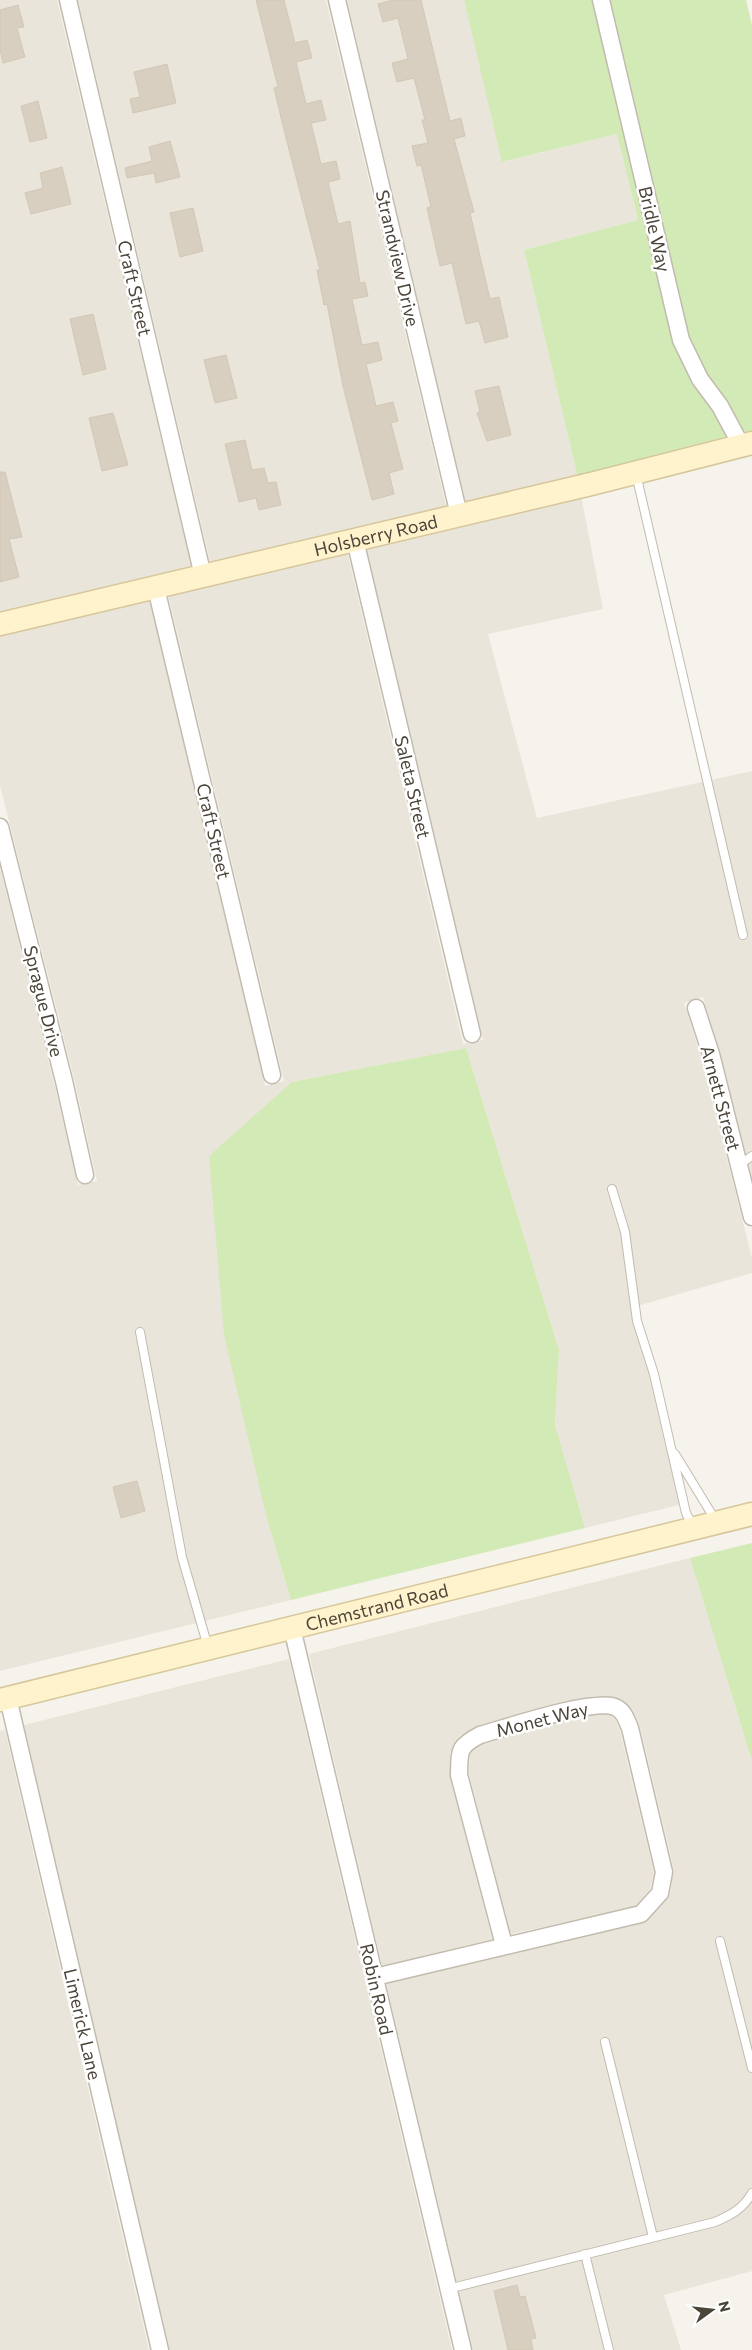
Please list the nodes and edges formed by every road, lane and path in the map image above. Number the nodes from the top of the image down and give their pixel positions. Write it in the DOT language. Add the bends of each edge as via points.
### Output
graph roads {
  1 [pos="68,0"];
  2 [pos="337,0"];
  3 [pos="602,0"];
  4 [pos="747,444"];
  5 [pos="636,472"];
  6 [pos="458,515"];
  7 [pos="355,540"];
  8 [pos="203,576"];
  9 [pos="156,588"];
  10 [pos="0,624"];
  11 [pos="0,827"];
  12 [pos="743,934"];
  13 [pos="696,1008"];
  14 [pos="472,1034"];
  15 [pos="272,1075"];
  16 [pos="745,1160"];
  17 [pos="85,1175"];
  18 [pos="612,1189"];
  19 [pos="752,1217"];
  20 [pos="140,1332"];
  21 [pos="671,1448"];
  22 [pos="752,1514"];
  23 [pos="709,1525"];
  24 [pos="292,1628"];
  25 [pos="209,1648"];
  26 [pos="4,1699"];
  27 [pos="720,1941"];
  28 [pos="504,1945"];
  29 [pos="375,1977"];
  30 [pos="605,2042"];
  31 [pos="752,2068"];
  32 [pos="752,2193"];
  33 [pos="653,2237"];
  34 [pos="586,2254"];
  35 [pos="448,2289"];
  36 [pos="160,2350"];
  37 [pos="462,2350"];
  38 [pos="609,2350"];
  1 -- 8 [label="street, Craft Street"];
  2 -- 6 [label="street, Strandview Drive"];
  3 -- 4 [label="street, Bridle Way" via="681,340 700,379"];
  4 -- 5 [label="street, Holsberry Road"];
  5 -- 6 [label="street, Holsberry Road"];
  5 -- 12 [label="lane"];
  6 -- 7 [label="street, Holsberry Road"];
  7 -- 8 [label="street, Holsberry Road"];
  7 -- 14 [label="street, Saleta Street"];
  8 -- 9 [label="street, Holsberry Road"];
  9 -- 10 [label="street, Holsberry Road"];
  9 -- 15 [label="street, Craft Street"];
  11 -- 17 [label="street, Sprague Drive"];
  13 -- 16 [label="street, Arnett Street"];
  16 -- 19 [label="street, Arnett Street"];
  18 -- 21 [label="lane" via="625,1232 637,1321 654,1374"];
  20 -- 25 [label="lane" via="182,1557"];
  21 -- 23 [label="lane"];
  21 -- 23 [label="lane" via="688,1520"];
  22 -- 23 [label="street, Chemstrand Road"];
  23 -- 24 [label="street, Chemstrand Road"];
  24 -- 25 [label="street, Chemstrand Road"];
  24 -- 29 [label="street, Robin Road"];
  25 -- 26 [label="street, Chemstrand Road"];
  26 -- 36 [label="street, Limerick Lane"];
  27 -- 31 [label="lane"];
  28 -- 28 [label="street, Monet Way" via="640,1914 660,1892 664,1872 630,1728 624,1713 614,1706 593,1705 480,1735 465,1743 460,1752 460,1775"];
  28 -- 29 [label="street, Monet Way"];
  29 -- 35 [label="street, Robin Road"];
  30 -- 33 [label="lane"];
  32 -- 33 [label="lane" via="732,2215"];
  33 -- 34 [label="lane"];
  34 -- 35 [label="lane"];
  34 -- 38 [label="lane"];
  35 -- 37 [label="street, Robin Road"];
}
